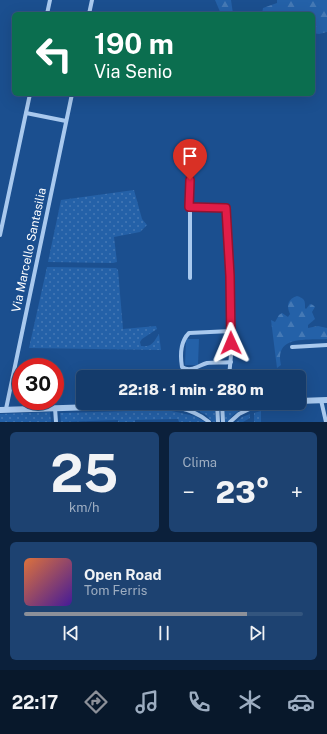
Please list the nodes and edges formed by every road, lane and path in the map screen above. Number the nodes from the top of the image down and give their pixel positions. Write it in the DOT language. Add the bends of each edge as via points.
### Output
graph roads {
  1 [pos="50,0"];
  2 [pos="92,0"];
  3 [pos="47,12"];
  4 [pos="89,12"];
  5 [pos="30,96"];
  6 [pos="72,96"];
  7 [pos="26,113"];
  8 [pos="66,121"];
  9 [pos="190,180"];
  10 [pos="189,207"];
  11 [pos="0,235"];
  12 [pos="190,278"];
  13 [pos="231,331"];
  14 [pos="327,345"];
  15 [pos="292,348"];
  16 [pos="231,362"];
  17 [pos="230,370"];
  18 [pos="324,400"];
  19 [pos="306,401"];
  20 [pos="76,407"];
  21 [pos="64,408"];
  22 [pos="3,409"];
  23 [pos="55,410"];
  24 [pos="189,410"];
  25 [pos="217,410"];
  26 [pos="222,410"];
  27 [pos="247,410"];
  28 [pos="56,422"];
  29 [pos="209,422"];
  30 [pos="218,422"];
  31 [pos="223,422"];
  32 [pos="230,422"];
  33 [pos="326,422"];
  1 -- 3 [label="street"];
  2 -- 4 [label="street"];
  5 -- 7 [label="street"];
  6 -- 8 [label="street, Via Marcello Santasilia"];
  7 -- 8 [label="street"];
  7 -- 11 [label="street"];
  8 -- 22 [label="street, Via Marcello Santasilia"];
  9 -- 10 [label="street"];
  10 -- 12 [label="street"];
  10 -- 13 [label="street" via="226,208"];
  13 -- 16 [label="street"];
  13 -- 16 [label="street" via="189,333 182,342 181,361 185,369 207,363"];
  14 -- 15 [label="street"];
  16 -- 17 [label="street"];
  18 -- 19 [label="street"];
  18 -- 33 [label="street"];
  20 -- 21 [label="street"];
  23 -- 28 [label="street"];
  24 -- 29 [label="street"];
  25 -- 30 [label="street"];
  26 -- 31 [label="street"];
  27 -- 32 [label="street"];
}
